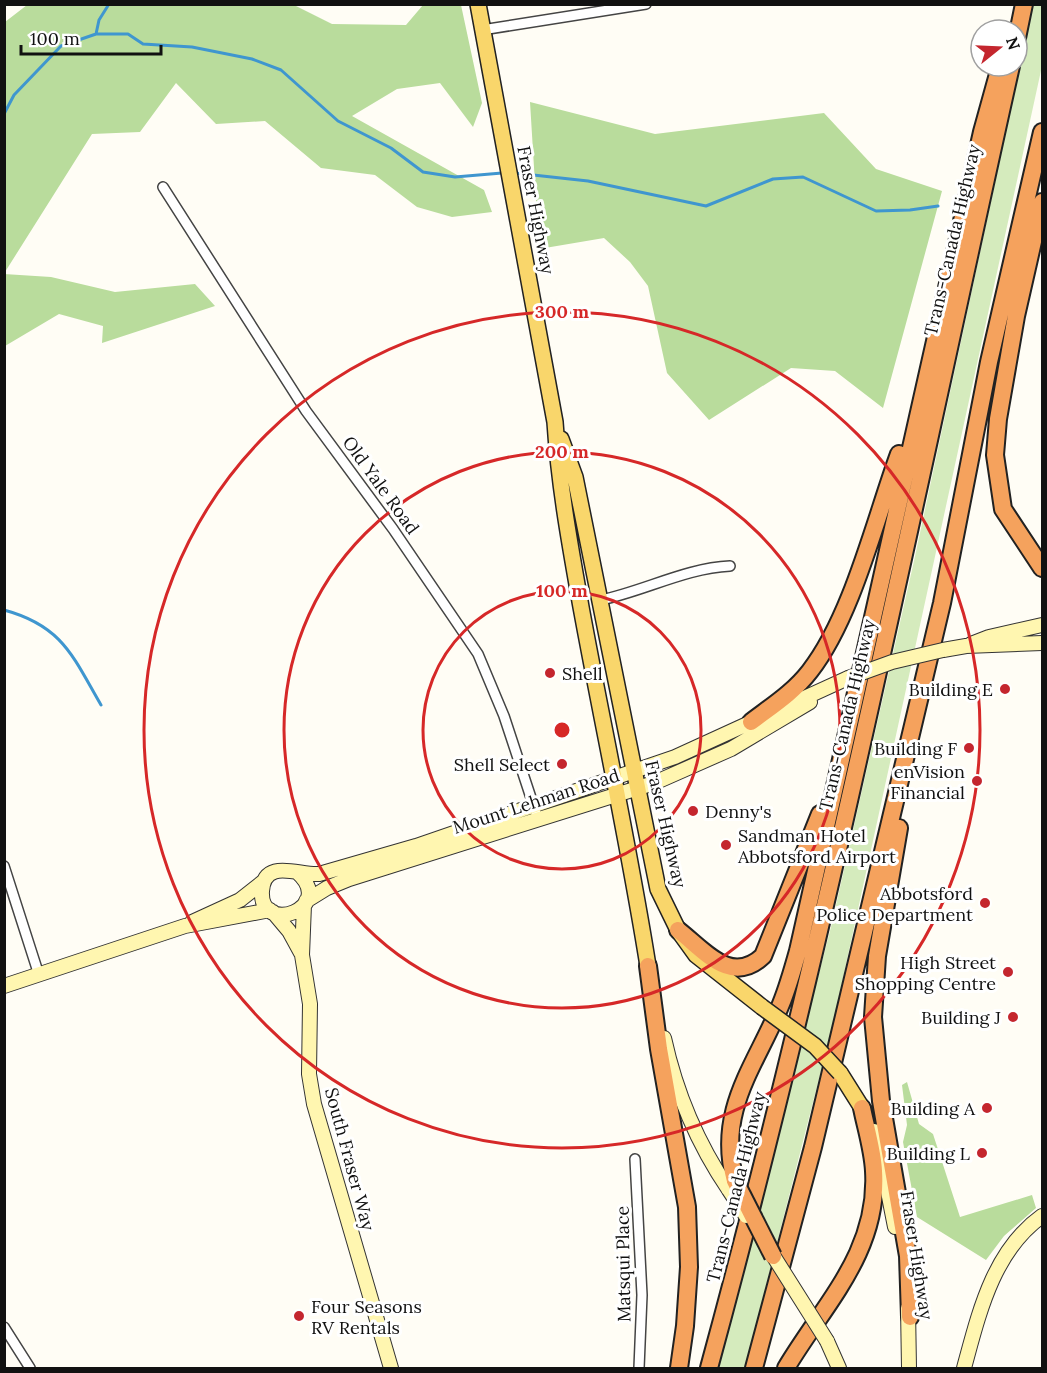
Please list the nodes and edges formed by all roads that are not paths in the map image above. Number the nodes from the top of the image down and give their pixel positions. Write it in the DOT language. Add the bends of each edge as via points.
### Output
graph roads {
  1 [pos="478,4"];
  2 [pos="646,4"];
  3 [pos="482,30"];
  4 [pos="997,78"];
  5 [pos="1008,78"];
  6 [pos="1042,132"];
  7 [pos="163,187"];
  8 [pos="1042,202"];
  9 [pos="922,391"];
  10 [pos="555,422"];
  11 [pos="730,566"];
  12 [pos="1042,568"];
  13 [pos="601,600"];
  14 [pos="942,603"];
  15 [pos="1042,625"];
  16 [pos="1042,642"];
  17 [pos="966,646"];
  18 [pos="833,686"];
  19 [pos="751,722"];
  20 [pos="843,751"];
  21 [pos="634,770"];
  22 [pos="612,777"];
  23 [pos="637,788"];
  24 [pos="616,794"];
  25 [pos="533,805"];
  26 [pos="538,819"];
  27 [pos="4,866"];
  28 [pos="297,872"];
  29 [pos="264,881"];
  30 [pos="305,903"];
  31 [pos="271,911"];
  32 [pos="185,926"];
  33 [pos="678,930"];
  34 [pos="302,955"];
  35 [pos="648,966"];
  36 [pos="39,975"];
  37 [pos="4,986"];
  38 [pos="862,1108"];
  39 [pos="635,1159"];
  40 [pos="732,1185"];
  41 [pos="1042,1216"];
  42 [pos="1042,1225"];
  43 [pos="1012,1246"];
  44 [pos="773,1256"];
  45 [pos="910,1317"];
  46 [pos="4,1327"];
  47 [pos="30,1368"];
  48 [pos="391,1368"];
  49 [pos="639,1368"];
  50 [pos="679,1368"];
  51 [pos="709,1368"];
  52 [pos="753,1368"];
  53 [pos="786,1368"];
  54 [pos="839,1368"];
  55 [pos="909,1368"];
  56 [pos="964,1368"];
  1 -- 3 [label="main road, Fraser Highway"];
  2 -- 3 [label="street"];
  3 -- 10 [label="main road, Fraser Highway"];
  4 -- 9 [label="highway"];
  5 -- 51 [label="highway, Trans-Canada Highway" via="836,855 755,1197"];
  6 -- 14 [label="highway" via="989,362"];
  7 -- 25 [label="street, Old Yale Road" via="306,411 478,654 504,716"];
  8 -- 12 [label="highway" via="1016,316 995,455 1003,509"];
  9 -- 19 [label="highway" via="830,641 800,683"];
  9 -- 20 [label="highway"];
  10 -- 13 [label="main road, Fraser Highway" via="575,477"];
  10 -- 22 [label="main road, Fraser Highway" via="558,480"];
  11 -- 13 [label="street" via="712,567"];
  13 -- 21 [label="main road, Fraser Highway"];
  14 -- 45 [label="highway" via="876,956 873,1017 881,1101 908,1256"];
  14 -- 52 [label="highway" via="813,1147"];
  15 -- 17 [label="main road, Mount Lehman Road"];
  16 -- 17 [label="main road, Mount Lehman Road"];
  17 -- 18 [label="main road, Mount Lehman Road, bridge" via="892,662"];
  18 -- 19 [label="main road, Mount Lehman Road"];
  18 -- 23 [label="main road, Mount Lehman Road" via="732,749"];
  19 -- 21 [label="main road, Mount Lehman Road" via="690,751"];
  20 -- 33 [label="highway" via="762,956 752,966 739,970 721,964"];
  20 -- 40 [label="highway" via="789,983 731,1117"];
  21 -- 22 [label="main road, Mount Lehman Road"];
  21 -- 23 [label="main road, Fraser Highway"];
  22 -- 24 [label="main road, Fraser Highway"];
  22 -- 25 [label="main road, Mount Lehman Road"];
  23 -- 24 [label="main road, Mount Lehman Road"];
  23 -- 33 [label="main road, Fraser Highway" via="658,889"];
  24 -- 26 [label="main road, Mount Lehman Road"];
  24 -- 35 [label="main road, Fraser Highway"];
  25 -- 26 [label="street, Old Yale Road"];
  25 -- 28 [label="main road, Mount Lehman Road" via="330,872"];
  26 -- 30 [label="main road, Mount Lehman Road" via="349,879"];
  27 -- 36 [label="street"];
  28 -- 29 [label="main road" via="275,871"];
  28 -- 30 [label="main road" via="306,884"];
  29 -- 31 [label="main road" via="262,897"];
  29 -- 32 [label="main road" via="240,900"];
  30 -- 31 [label="main road" via="292,914"];
  30 -- 34 [label="main road, South Fraser Way"];
  31 -- 32 [label="main road"];
  31 -- 34 [label="main road, South Fraser Way" via="289,931"];
  32 -- 36 [label="main road"];
  33 -- 38 [label="main road, Fraser Highway, bridge" via="696,955 801,1034 827,1059"];
  34 -- 48 [label="main road, South Fraser Way" via="310,1004 309,1074 314,1104"];
  35 -- 40 [label="main road, Fraser Highway" via="684,1109 700,1143"];
  35 -- 50 [label="highway" via="687,1207 689,1268"];
  36 -- 37 [label="main road"];
  38 -- 45 [label="main road, Fraser Highway" via="880,1151"];
  38 -- 53 [label="highway" via="874,1168 868,1227 849,1276"];
  39 -- 49 [label="street, Matsqui Place" via="642,1295"];
  40 -- 44 [label="highway, bridge"];
  41 -- 43 [label="main road" via="1025,1228"];
  42 -- 43 [label="main road"];
  43 -- 56 [label="main road" via="984,1295"];
  44 -- 54 [label="main road, bridge" via="827,1341"];
  45 -- 55 [label="main road, Fraser Highway"];
  46 -- 47 [label="street"];
}
